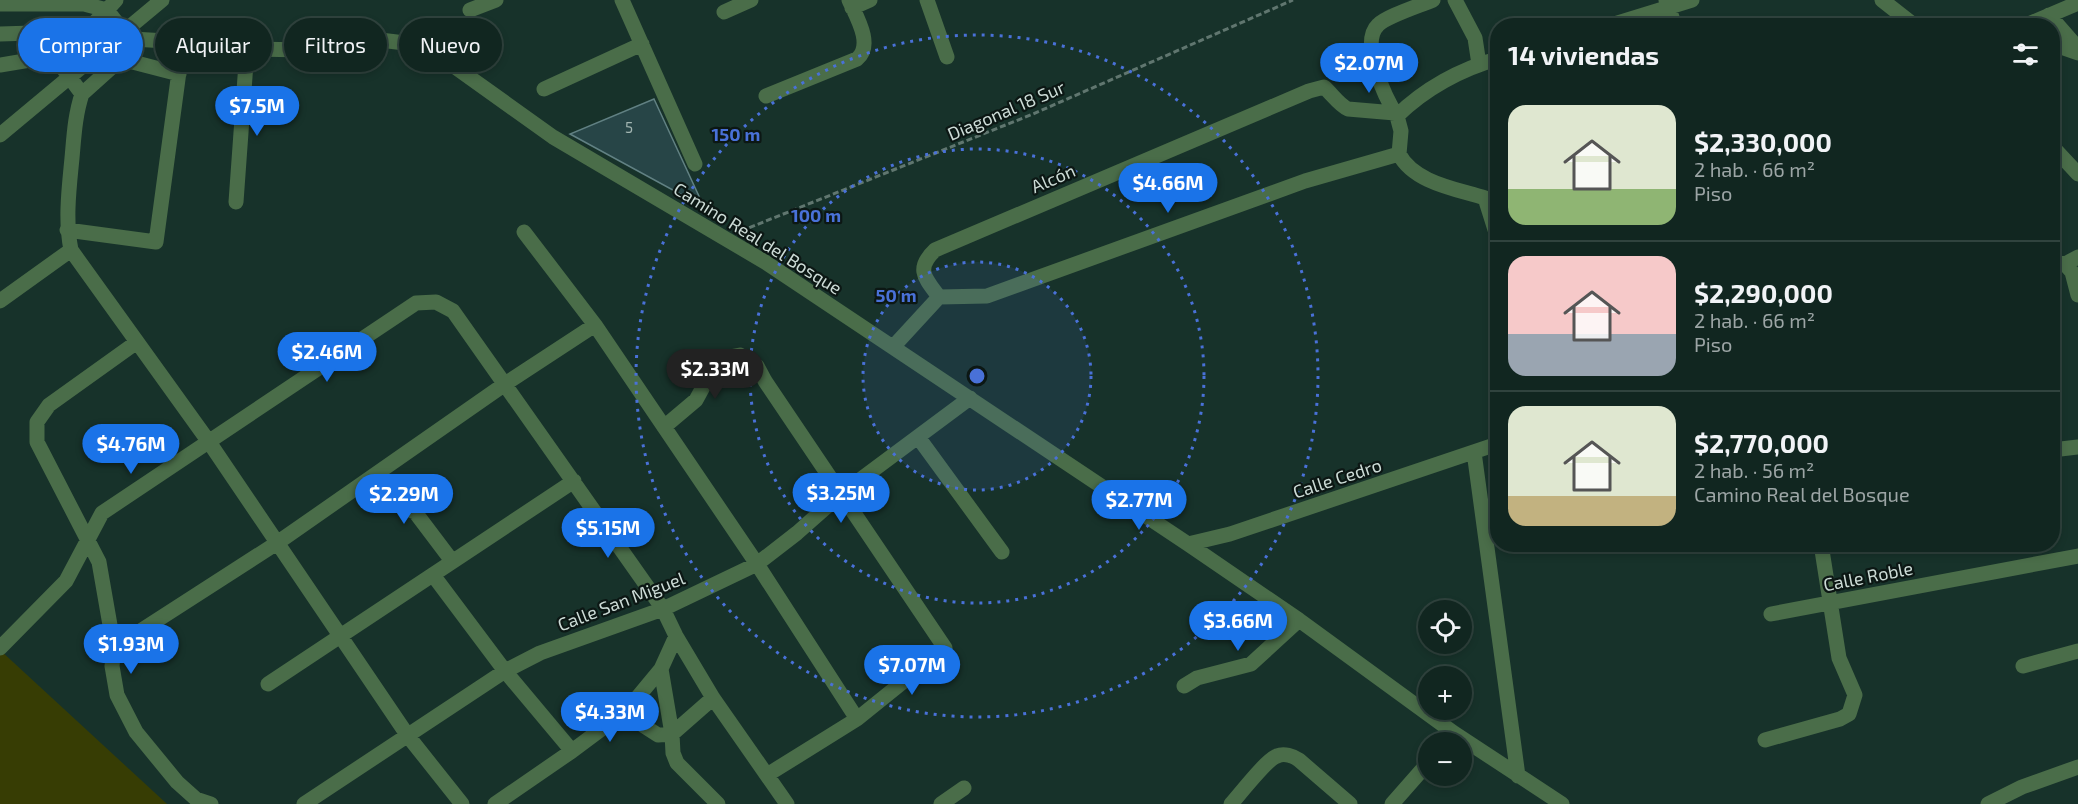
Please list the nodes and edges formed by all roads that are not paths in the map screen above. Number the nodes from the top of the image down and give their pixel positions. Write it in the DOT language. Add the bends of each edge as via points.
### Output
graph roads {
  1 [pos="162,0"];
  2 [pos="496,0"];
  3 [pos="622,0"];
  4 [pos="752,0"];
  5 [pos="870,0"];
  6 [pos="927,0"];
  7 [pos="1433,0"];
  8 [pos="1455,0"];
  9 [pos="1692,0"];
  10 [pos="1882,0"];
  11 [pos="2078,3"];
  12 [pos="0,4"];
  13 [pos="851,4"];
  14 [pos="1667,4"];
  15 [pos="111,5"];
  16 [pos="470,10"];
  17 [pos="724,12"];
  18 [pos="2049,15"];
  19 [pos="98,18"];
  20 [pos="141,18"];
  21 [pos="1629,18"];
  22 [pos="1905,18"];
  23 [pos="2042,18"];
  24 [pos="2051,18"];
  25 [pos="2060,28"];
  26 [pos="18,33"];
  27 [pos="0,34"];
  28 [pos="642,44"];
  29 [pos="2060,46"];
  30 [pos="272,50"];
  31 [pos="2078,50"];
  32 [pos="947,57"];
  33 [pos="1490,61"];
  34 [pos="18,62"];
  35 [pos="143,64"];
  36 [pos="1479,64"];
  37 [pos="0,65"];
  38 [pos="67,72"];
  39 [pos="77,72"];
  40 [pos="106,72"];
  41 [pos="246,72"];
  42 [pos="178,74"];
  43 [pos="71,77"];
  44 [pos="544,88"];
  45 [pos="82,94"];
  46 [pos="766,96"];
  47 [pos="1396,114"];
  48 [pos="0,135"];
  49 [pos="1399,154"];
  50 [pos="2060,155"];
  51 [pos="695,164"];
  52 [pos="2078,174"];
  53 [pos="1490,196"];
  54 [pos="236,202"];
  55 [pos="67,230"];
  56 [pos="524,232"];
  57 [pos="71,250"];
  58 [pos="2065,261"];
  59 [pos="2078,295"];
  60 [pos="939,297"];
  61 [pos="0,301"];
  62 [pos="595,325"];
  63 [pos="137,342"];
  64 [pos="893,347"];
  65 [pos="505,384"];
  66 [pos="970,398"];
  67 [pos="664,427"];
  68 [pos="918,437"];
  69 [pos="209,442"];
  70 [pos="1490,446"];
  71 [pos="2078,447"];
  72 [pos="2060,449"];
  73 [pos="1474,452"];
  74 [pos="574,481"];
  75 [pos="357,488"];
  76 [pos="841,494"];
  77 [pos="87,540"];
  78 [pos="277,543"];
  79 [pos="1188,544"];
  80 [pos="1002,552"];
  81 [pos="1822,552"];
  82 [pos="2078,556"];
  83 [pos="452,561"];
  84 [pos="757,564"];
  85 [pos="433,575"];
  86 [pos="1830,603"];
  87 [pos="663,609"];
  88 [pos="1771,614"];
  89 [pos="1299,620"];
  90 [pos="343,636"];
  91 [pos="676,636"];
  92 [pos="0,648"];
  93 [pos="114,648"];
  94 [pos="2078,651"];
  95 [pos="2023,666"];
  96 [pos="660,669"];
  97 [pos="505,671"];
  98 [pos="268,684"];
  99 [pos="1184,686"];
  100 [pos="713,698"];
  101 [pos="627,710"];
  102 [pos="857,719"];
  103 [pos="1442,732"];
  104 [pos="672,734"];
  105 [pos="408,736"];
  106 [pos="1765,740"];
  107 [pos="1472,750"];
  108 [pos="572,751"];
  109 [pos="2078,767"];
  110 [pos="1418,774"];
  111 [pos="767,775"];
  112 [pos="1518,776"];
  113 [pos="964,788"];
  114 [pos="211,804"];
  115 [pos="304,804"];
  116 [pos="462,804"];
  117 [pos="495,804"];
  118 [pos="718,804"];
  119 [pos="787,804"];
  120 [pos="941,804"];
  121 [pos="1231,804"];
  122 [pos="1350,804"];
  123 [pos="1392,804"];
  124 [pos="1562,804"];
  125 [pos="1988,804"];
  1 -- 20 [label="street"];
  2 -- 16 [label="street"];
  3 -- 28 [label="street"];
  4 -- 17 [label="street"];
  5 -- 13 [label="street"];
  6 -- 32 [label="street"];
  7 -- 47 [label="street" via="1380,23 1372,36 1371,51 1386,98"];
  8 -- 36 [label="street" via="1475,38"];
  9 -- 14 [label="street"];
  10 -- 22 [label="street"];
  11 -- 18 [label="street"];
  12 -- 15 [label="street"];
  13 -- 46 [label="street" via="864,37 862,55"];
  14 -- 21 [label="street"];
  15 -- 19 [label="street"];
  18 -- 23 [label="street"];
  18 -- 24 [label="street"];
  25 -- 31 [label="street"];
  26 -- 27 [label="street, Camino Real del Bosque"];
  28 -- 44 [label="street"];
  28 -- 51 [label="street"];
  29 -- 31 [label="street"];
  30 -- 64 [label="street, Camino Real del Bosque" via="305,50 380,40 413,44 448,62 553,137 765,262"];
  33 -- 36 [label="street"];
  34 -- 37 [label="street"];
  35 -- 42 [label="street"];
  36 -- 47 [label="street" via="1421,95"];
  38 -- 43 [label="street"];
  39 -- 43 [label="street"];
  40 -- 45 [label="street"];
  41 -- 54 [label="street"];
  42 -- 55 [label="street" via="156,242"];
  43 -- 45 [label="street"];
  43 -- 48 [label="street"];
  45 -- 55 [label="street" via="76,110"];
  47 -- 49 [label="street" via="1401,131"];
  47 -- 60 [label="street, Alcón" via="1348,109 1324,87 1309,91 934,250 923,267 924,277"];
  49 -- 53 [label="street" via="1404,164 1428,179"];
  49 -- 60 [label="street" via="1305,182 987,296"];
  50 -- 52 [label="street"];
  55 -- 57 [label="street"];
  56 -- 62 [label="street"];
  57 -- 61 [label="street"];
  57 -- 63 [label="street"];
  58 -- 59 [label="street"];
  60 -- 64 [label="street"];
  62 -- 65 [label="street"];
  62 -- 67 [label="street"];
  63 -- 69 [label="street"];
  63 -- 77 [label="street" via="49,405 37,422 37,442"];
  64 -- 66 [label="street, Camino Real del Bosque"];
  65 -- 69 [label="street" via="453,311 436,302 416,303"];
  65 -- 74 [label="street"];
  65 -- 75 [label="street"];
  66 -- 68 [label="street, Calle San Miguel"];
  66 -- 79 [label="street, Camino Real del Bosque"];
  67 -- 76 [label="street" via="696,400 724,358 741,355 757,366"];
  67 -- 84 [label="street"];
  68 -- 76 [label="street, Calle San Miguel"];
  68 -- 80 [label="street"];
  69 -- 77 [label="street" via="102,513"];
  69 -- 78 [label="street"];
  70 -- 73 [label="street, Calle Cedro"];
  71 -- 72 [label="street"];
  73 -- 79 [label="street, Calle Cedro" via="1230,534"];
  73 -- 112 [label="street"];
  74 -- 83 [label="street"];
  74 -- 87 [label="street"];
  75 -- 78 [label="street"];
  75 -- 83 [label="street" via="415,512"];
  76 -- 84 [label="street, Calle San Miguel"];
  76 -- 102 [label="street" via="945,648"];
  77 -- 92 [label="street" via="66,581"];
  77 -- 93 [label="street" via="99,562"];
  78 -- 90 [label="street"];
  78 -- 93 [label="street"];
  79 -- 89 [label="street, Camino Real del Bosque"];
  81 -- 86 [label="street"];
  82 -- 86 [label="street, Calle Roble"];
  83 -- 85 [label="street"];
  84 -- 87 [label="street, Calle San Miguel"];
  84 -- 102 [label="street"];
  85 -- 90 [label="street"];
  85 -- 97 [label="street"];
  86 -- 88 [label="street, Calle Roble"];
  86 -- 106 [label="street" via="1839,658 1855,695 1849,714"];
  87 -- 91 [label="street"];
  87 -- 97 [label="street, Calle San Miguel" via="540,653"];
  89 -- 99 [label="street" via="1251,664 1197,678"];
  89 -- 103 [label="street, Camino Real del Bosque"];
  90 -- 98 [label="street"];
  90 -- 105 [label="street"];
  91 -- 96 [label="street"];
  91 -- 100 [label="street"];
  93 -- 114 [label="street" via="112,666 117,695 136,732 189,794"];
  94 -- 95 [label="street"];
  96 -- 101 [label="street"];
  96 -- 104 [label="street"];
  97 -- 105 [label="street, Calle San Miguel"];
  97 -- 108 [label="street"];
  100 -- 104 [label="street"];
  100 -- 111 [label="street"];
  101 -- 104 [label="street" via="658,735"];
  101 -- 108 [label="street"];
  102 -- 111 [label="street"];
  104 -- 118 [label="street" via="677,763"];
  105 -- 115 [label="street, Calle San Miguel"];
  105 -- 116 [label="street"];
  107 -- 112 [label="street, Camino Real del Bosque"];
  108 -- 117 [label="street"];
  109 -- 125 [label="street"];
  110 -- 123 [label="street"];
  111 -- 119 [label="street"];
  112 -- 124 [label="street, Camino Real del Bosque"];
  113 -- 120 [label="street"];
  121 -- 122 [label="street" via="1269,761 1284,755 1299,760"];
}
